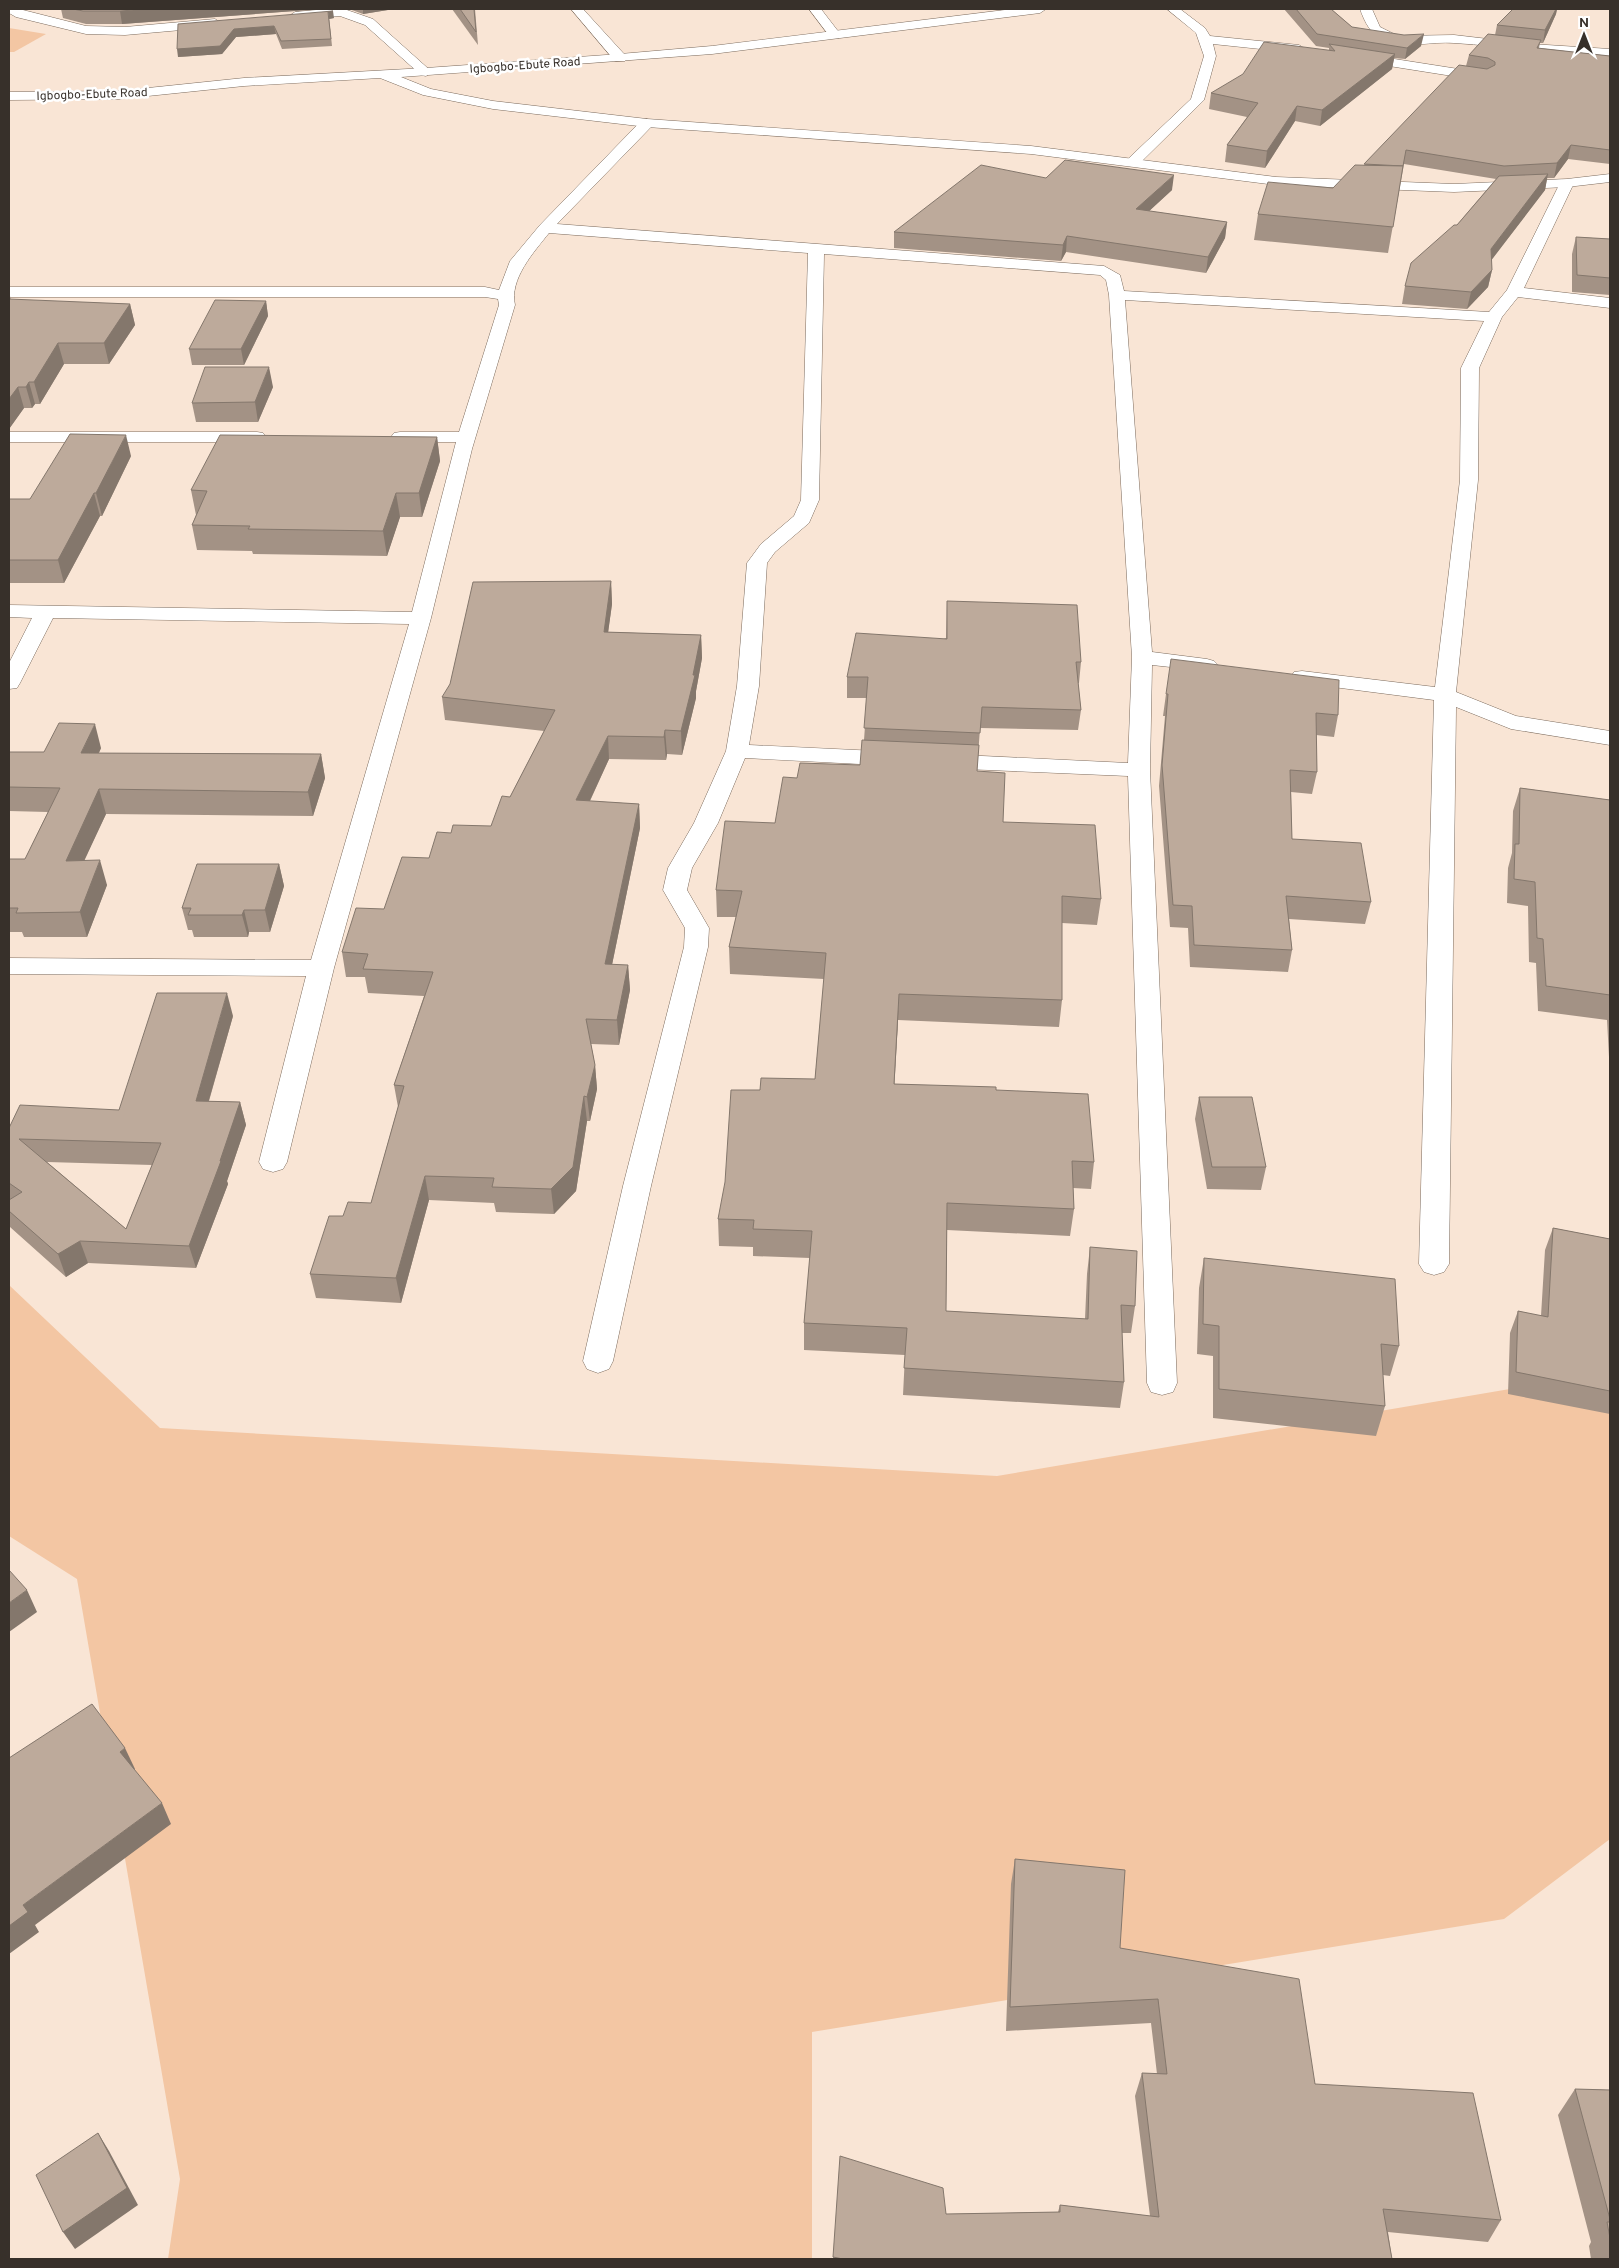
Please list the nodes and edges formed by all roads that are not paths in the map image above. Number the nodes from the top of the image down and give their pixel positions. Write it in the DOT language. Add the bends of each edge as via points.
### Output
graph roads {
  1 [pos="11,9"];
  2 [pos="577,9"];
  3 [pos="815,9"];
  4 [pos="1039,9"];
  5 [pos="1173,9"];
  6 [pos="1366,9"];
  7 [pos="337,10"];
  8 [pos="282,17"];
  9 [pos="223,22"];
  10 [pos="835,35"];
  11 [pos="1206,39"];
  12 [pos="1308,50"];
  13 [pos="1610,53"];
  14 [pos="1347,56"];
  15 [pos="620,58"];
  16 [pos="426,72"];
  17 [pos="383,75"];
  18 [pos="1484,77"];
  19 [pos="9,96"];
  20 [pos="647,123"];
  21 [pos="1133,162"];
  22 [pos="1610,178"];
  23 [pos="1567,183"];
  24 [pos="545,228"];
  25 [pos="816,249"];
  26 [pos="9,292"];
  27 [pos="1514,292"];
  28 [pos="1117,295"];
  29 [pos="505,296"];
  30 [pos="1610,303"];
  31 [pos="1494,318"];
  32 [pos="9,437"];
  33 [pos="278,437"];
  34 [pos="388,437"];
  35 [pos="467,437"];
  36 [pos="9,611"];
  37 [pos="46,611"];
  38 [pos="421,618"];
  39 [pos="1142,657"];
  40 [pos="1230,668"];
  41 [pos="1279,674"];
  42 [pos="9,682"];
  43 [pos="1446,695"];
  44 [pos="1610,738"];
  45 [pos="737,751"];
  46 [pos="1139,770"];
  47 [pos="9,966"];
  48 [pos="321,968"];
  49 [pos="273,1162"];
  50 [pos="1434,1264"];
  51 [pos="598,1361"];
  52 [pos="1162,1382"];
  1 -- 9 [label="street" via="86,30 125,31"];
  2 -- 15 [label="street"];
  3 -- 10 [label="street"];
  4 -- 10 [label="street, Igbogbo-Ebute Road"];
  5 -- 11 [label="street" via="1201,31"];
  6 -- 13 [label="street" via="1380,34 1390,38 1456,39"];
  7 -- 8 [label="street"];
  7 -- 16 [label="street" via="369,22"];
  10 -- 15 [label="street, Igbogbo-Ebute Road"];
  11 -- 12 [label="street"];
  11 -- 21 [label="street" via="1210,56 1197,100"];
  14 -- 18 [label="street"];
  15 -- 16 [label="street, Igbogbo-Ebute Road"];
  16 -- 17 [label="street, Igbogbo-Ebute Road"];
  17 -- 19 [label="street, Igbogbo-Ebute Road" via="244,82 119,95"];
  17 -- 20 [label="street" via="428,92 493,105"];
  20 -- 21 [label="street" via="1031,150"];
  20 -- 24 [label="street"];
  21 -- 23 [label="street" via="1286,181 1454,188"];
  22 -- 23 [label="street"];
  23 -- 27 [label="street"];
  24 -- 25 [label="street"];
  24 -- 29 [label="street" via="518,261"];
  25 -- 28 [label="street" via="1104,271 1114,278"];
  25 -- 45 [label="street" via="810,500 802,519 768,548 757,563 748,686"];
  26 -- 29 [label="street" via="485,292"];
  27 -- 30 [label="street"];
  27 -- 31 [label="street"];
  28 -- 31 [label="street"];
  28 -- 39 [label="street"];
  29 -- 35 [label="street" via="507,305"];
  31 -- 43 [label="street" via="1470,368 1469,480"];
  32 -- 33 [label="street"];
  34 -- 35 [label="street"];
  35 -- 38 [label="street"];
  36 -- 37 [label="street"];
  37 -- 38 [label="street"];
  37 -- 42 [label="street"];
  38 -- 48 [label="street"];
  39 -- 40 [label="street"];
  39 -- 46 [label="street"];
  41 -- 43 [label="street"];
  43 -- 44 [label="street" via="1512,722"];
  43 -- 50 [label="street"];
  45 -- 46 [label="street"];
  45 -- 51 [label="street" via="706,823 680,868 675,890 697,928 696,948"];
  46 -- 52 [label="street"];
  47 -- 48 [label="street"];
  48 -- 49 [label="street"];
}
